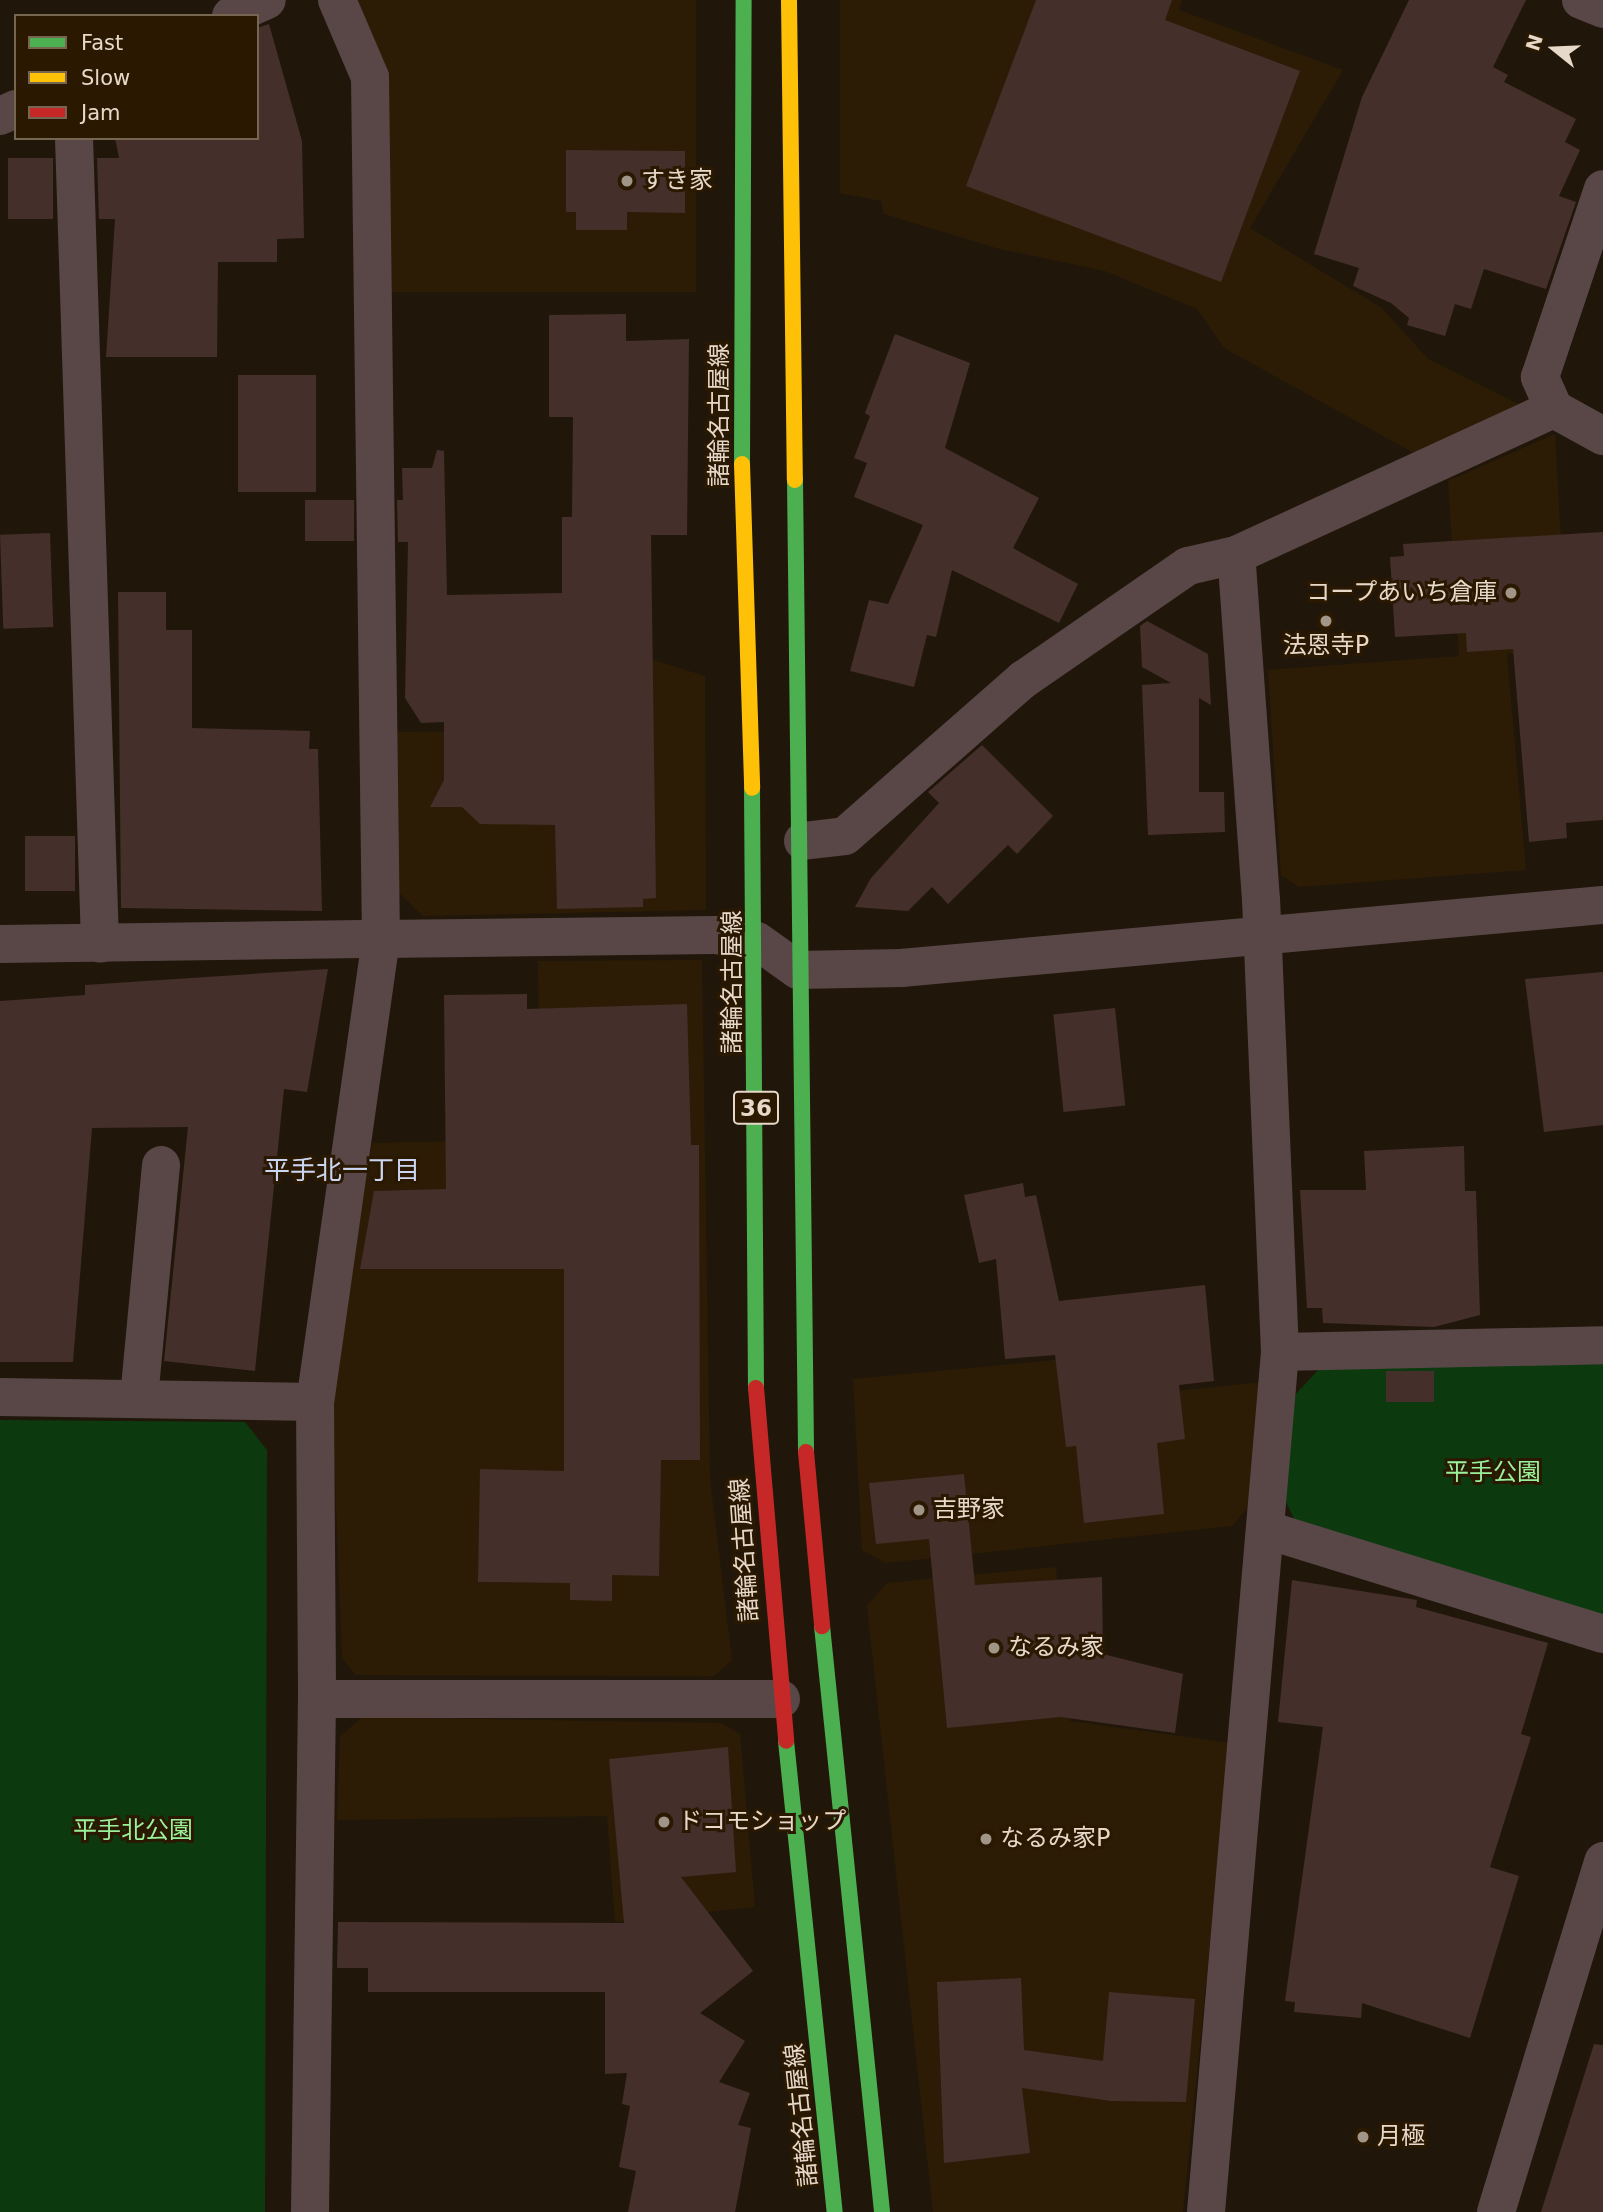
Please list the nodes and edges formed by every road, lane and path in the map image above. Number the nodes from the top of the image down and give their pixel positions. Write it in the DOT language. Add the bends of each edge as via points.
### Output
graph roads {
  1 [pos="268,0"];
  2 [pos="337,0"];
  3 [pos="744,0"];
  4 [pos="789,0"];
  5 [pos="1581,0"];
  6 [pos="1603,9"];
  7 [pos="236,14"];
  8 [pos="74,140"];
  9 [pos="1603,188"];
  10 [pos="1554,409"];
  11 [pos="1603,436"];
  12 [pos="1236,555"];
  13 [pos="803,841"];
  14 [pos="1603,905"];
  15 [pos="1259,933"];
  16 [pos="381,939"];
  17 [pos="757,941"];
  18 [pos="0,944"];
  19 [pos="100,944"];
  20 [pos="798,970"];
  21 [pos="161,1165"];
  22 [pos="1603,1345"];
  23 [pos="1280,1353"];
  24 [pos="0,1397"];
  25 [pos="139,1398"];
  26 [pos="315,1402"];
  27 [pos="1268,1530"];
  28 [pos="1603,1634"];
  29 [pos="317,1699"];
  30 [pos="781,1699"];
  31 [pos="1603,1861"];
  32 [pos="310,2212"];
  33 [pos="835,2212"];
  34 [pos="882,2212"];
  35 [pos="1206,2212"];
  36 [pos="1496,2212"];
  1 -- 7 [label="street"];
  2 -- 16 [label="street" via="370,77"];
  3 -- 17 [label="main road, 諸輪名古屋線 / 36" via="741,445"];
  4 -- 13 [label="main road, 36"];
  5 -- 6 [label="street"];
  8 -- 19 [label="street"];
  9 -- 10 [label="street" via="1540,377"];
  10 -- 11 [label="street"];
  10 -- 12 [label="street"];
  12 -- 13 [label="street" via="1188,566 1099,623 959,730 845,836"];
  12 -- 15 [label="street"];
  13 -- 20 [label="main road, 36"];
  14 -- 15 [label="street"];
  15 -- 20 [label="street" via="901,968"];
  15 -- 23 [label="street"];
  16 -- 17 [label="street" via="715,935"];
  16 -- 19 [label="street"];
  16 -- 26 [label="street"];
  17 -- 20 [label="street"];
  17 -- 30 [label="main road, 諸輪名古屋線 / 36" via="755,1381"];
  18 -- 19 [label="street"];
  20 -- 34 [label="main road, 36" via="806,1465"];
  21 -- 25 [label="street"];
  22 -- 23 [label="street"];
  23 -- 27 [label="street"];
  24 -- 25 [label="street"];
  25 -- 26 [label="street"];
  26 -- 29 [label="street"];
  27 -- 28 [label="street"];
  27 -- 35 [label="street"];
  29 -- 30 [label="street"];
  29 -- 32 [label="street"];
  30 -- 33 [label="main road, 諸輪名古屋線 / 36"];
  31 -- 36 [label="street"];
}
